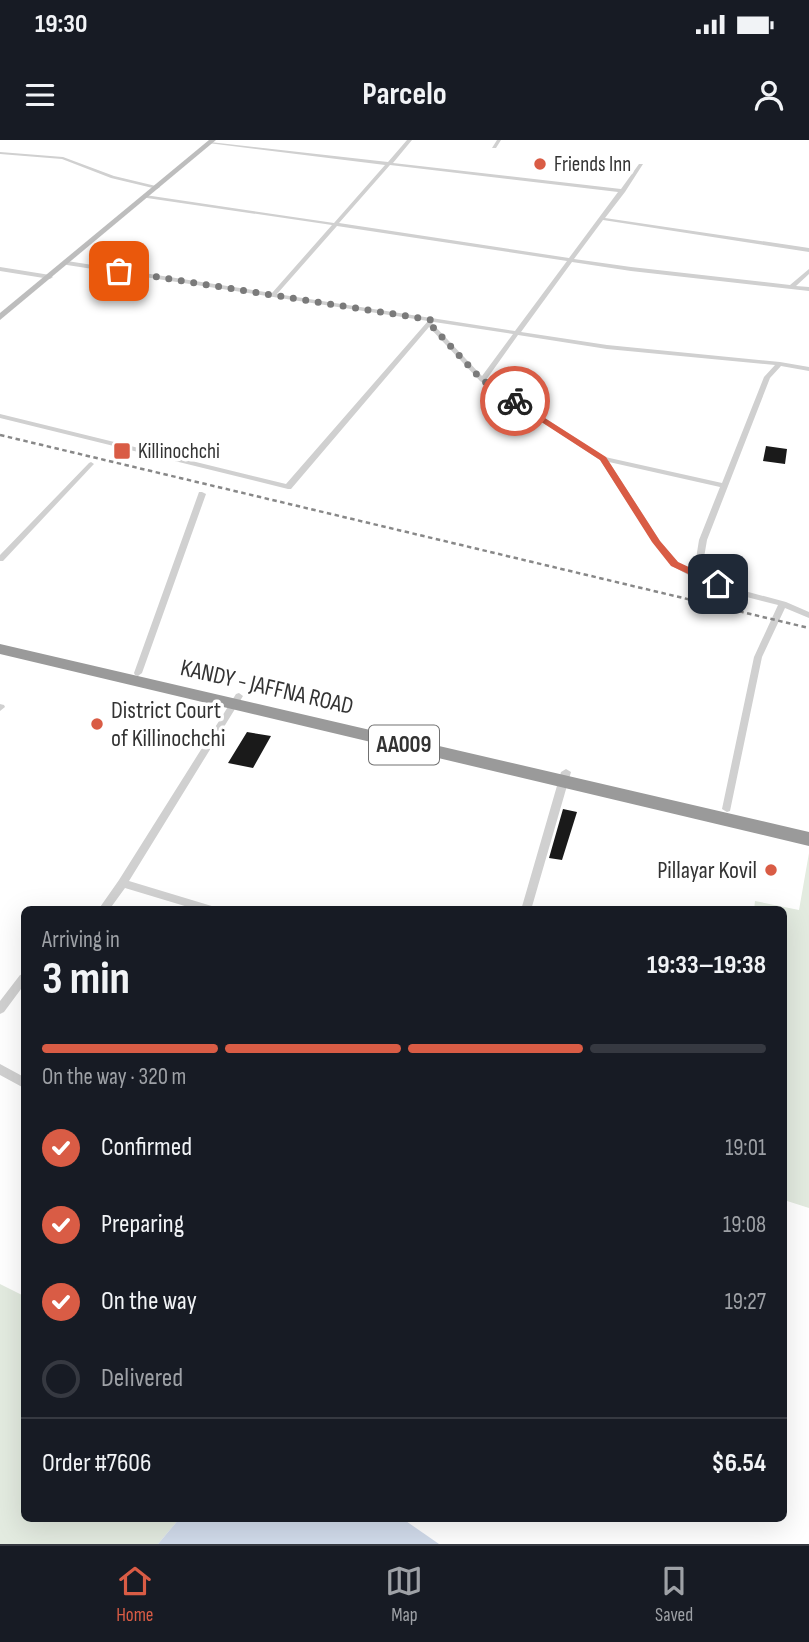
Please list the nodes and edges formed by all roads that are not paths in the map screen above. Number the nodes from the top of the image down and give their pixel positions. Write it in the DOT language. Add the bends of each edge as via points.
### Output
graph roads {
  1 [pos="410,140"];
  2 [pos="499,140"];
  3 [pos="211,141"];
  4 [pos="494,147"];
  5 [pos="0,153"];
  6 [pos="388,164"];
  7 [pos="640,165"];
  8 [pos="157,187"];
  9 [pos="623,191"];
  10 [pos="147,196"];
  11 [pos="603,219"];
  12 [pos="337,223"];
  13 [pos="809,250"];
  14 [pos="573,260"];
  15 [pos="67,263"];
  16 [pos="0,269"];
  17 [pos="809,271"];
  18 [pos="50,276"];
  19 [pos="792,286"];
  20 [pos="809,289"];
  21 [pos="273,295"];
  22 [pos="0,317"];
  23 [pos="431,321"];
  24 [pos="516,332"];
  25 [pos="780,364"];
  26 [pos="809,369"];
  27 [pos="482,380"];
  28 [pos="0,416"];
  29 [pos="603,459"];
  30 [pos="91,464"];
  31 [pos="724,486"];
  32 [pos="202,494"];
  33 [pos="0,559"];
  34 [pos="697,576"];
  35 [pos="783,604"];
  36 [pos="809,615"];
  37 [pos="0,642"];
  38 [pos="0,649"];
  39 [pos="138,673"];
  40 [pos="236,700"];
  41 [pos="565,776"];
  42 [pos="727,809"];
  43 [pos="809,828"];
  44 [pos="809,839"];
  45 [pos="123,883"];
  46 [pos="106,906"];
  47 [pos="198,906"];
  48 [pos="527,906"];
  49 [pos="21,982"];
  50 [pos="0,1009"];
  51 [pos="0,1069"];
  52 [pos="21,1081"];
  1 -- 6 [label="street"];
  2 -- 4 [label="street"];
  3 -- 6 [label="street"];
  3 -- 8 [label="street"];
  5 -- 8 [label="street" via="63,158"];
  6 -- 9 [label="street"];
  6 -- 12 [label="street"];
  7 -- 9 [label="street"];
  8 -- 10 [label="street"];
  9 -- 11 [label="street"];
  10 -- 12 [label="street"];
  10 -- 15 [label="street"];
  11 -- 13 [label="street"];
  11 -- 14 [label="street"];
  12 -- 14 [label="street"];
  12 -- 21 [label="street"];
  14 -- 19 [label="street"];
  14 -- 24 [label="street"];
  15 -- 18 [label="street"];
  15 -- 21 [label="street"];
  16 -- 18 [label="street"];
  17 -- 19 [label="street"];
  18 -- 22 [label="street"];
  19 -- 20 [label="street"];
  21 -- 23 [label="street"];
  23 -- 24 [label="street"];
  23 -- 27 [label="street"];
  23 -- 28 [label="street" via="288,487"];
  24 -- 25 [label="street" via="607,347"];
  24 -- 27 [label="street"];
  25 -- 26 [label="street"];
  25 -- 31 [label="street" via="767,377"];
  27 -- 29 [label="street"];
  29 -- 31 [label="street"];
  29 -- 34 [label="street" via="657,542 675,564"];
  30 -- 33 [label="street"];
  31 -- 34 [label="street" via="703,540"];
  32 -- 39 [label="street"];
  34 -- 35 [label="street"];
  35 -- 36 [label="street"];
  35 -- 42 [label="street" via="758,657"];
  37 -- 39 [label="highway, KANDY - JAFFNA ROAD / AA009"];
  38 -- 40 [label="highway, KANDY - JAFFNA ROAD / AA009"];
  39 -- 40 [label="highway, KANDY - JAFFNA ROAD / AA009"];
  40 -- 41 [label="highway, KANDY - JAFFNA ROAD / AA009"];
  40 -- 45 [label="street"];
  41 -- 42 [label="highway, KANDY - JAFFNA ROAD / AA009"];
  41 -- 44 [label="highway, KANDY - JAFFNA ROAD / AA009"];
  41 -- 48 [label="street"];
  42 -- 43 [label="highway, KANDY - JAFFNA ROAD / AA009"];
  45 -- 46 [label="street"];
  45 -- 47 [label="street"];
  49 -- 50 [label="street"];
  51 -- 52 [label="street"];
}
